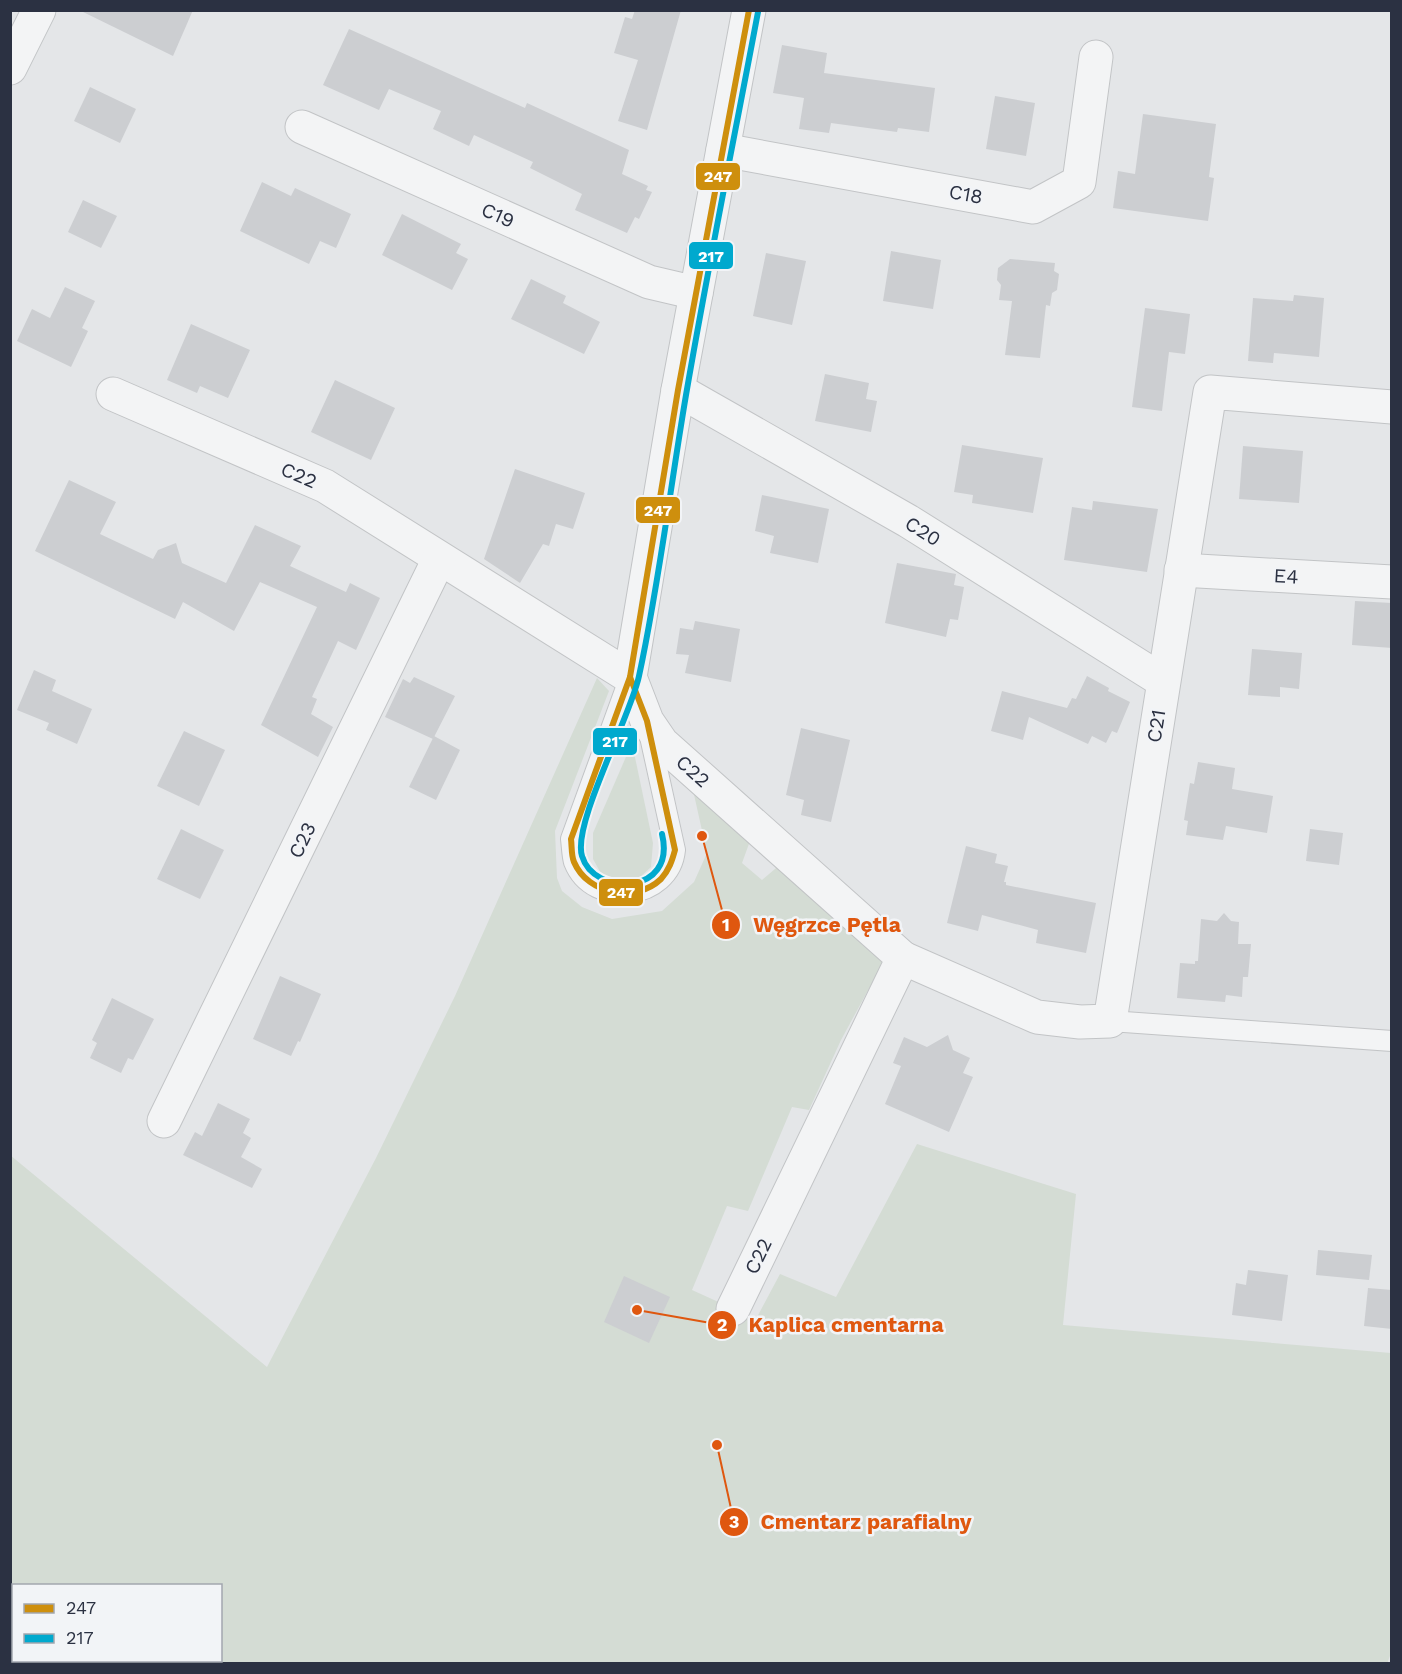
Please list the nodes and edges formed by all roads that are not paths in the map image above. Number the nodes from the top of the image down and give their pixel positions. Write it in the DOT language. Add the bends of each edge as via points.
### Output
graph roads {
  1 [pos="39,10"];
  2 [pos="749,10"];
  3 [pos="1096,57"];
  4 [pos="10,68"];
  5 [pos="302,127"];
  6 [pos="723,150"];
  7 [pos="696,293"];
  8 [pos="678,390"];
  9 [pos="113,394"];
  10 [pos="1392,407"];
  11 [pos="439,559"];
  12 [pos="1181,570"];
  13 [pos="1392,582"];
  14 [pos="630,677"];
  15 [pos="1163,681"];
  16 [pos="647,721"];
  17 [pos="903,958"];
  18 [pos="1110,1021"];
  19 [pos="1392,1041"];
  20 [pos="164,1121"];
  21 [pos="733,1309"];
  1 -- 4 [label="street"];
  2 -- 6 [label="street"];
  3 -- 6 [label="street, C18" via="1079,182 1033,207"];
  5 -- 7 [label="street, C19" via="649,282"];
  6 -- 7 [label="street"];
  7 -- 8 [label="street"];
  8 -- 14 [label="street"];
  8 -- 15 [label="street, C20" via="908,521"];
  9 -- 11 [label="street, C22" via="325,486"];
  10 -- 12 [label="street, C21" via="1210,392"];
  11 -- 14 [label="street, C22"];
  11 -- 20 [label="street, C23"];
  12 -- 13 [label="street, E4"];
  12 -- 15 [label="street, C21"];
  14 -- 16 [label="street, C22"];
  14 -- 16 [label="lane" via="571,839 574,863 588,880 615,894 634,894 652,887 672,867 674,859"];
  15 -- 18 [label="street, C21"];
  16 -- 17 [label="street, C22" via="662,743"];
  17 -- 18 [label="street" via="1037,1017"];
  17 -- 21 [label="street, C22"];
  18 -- 19 [label="lane"];
}
